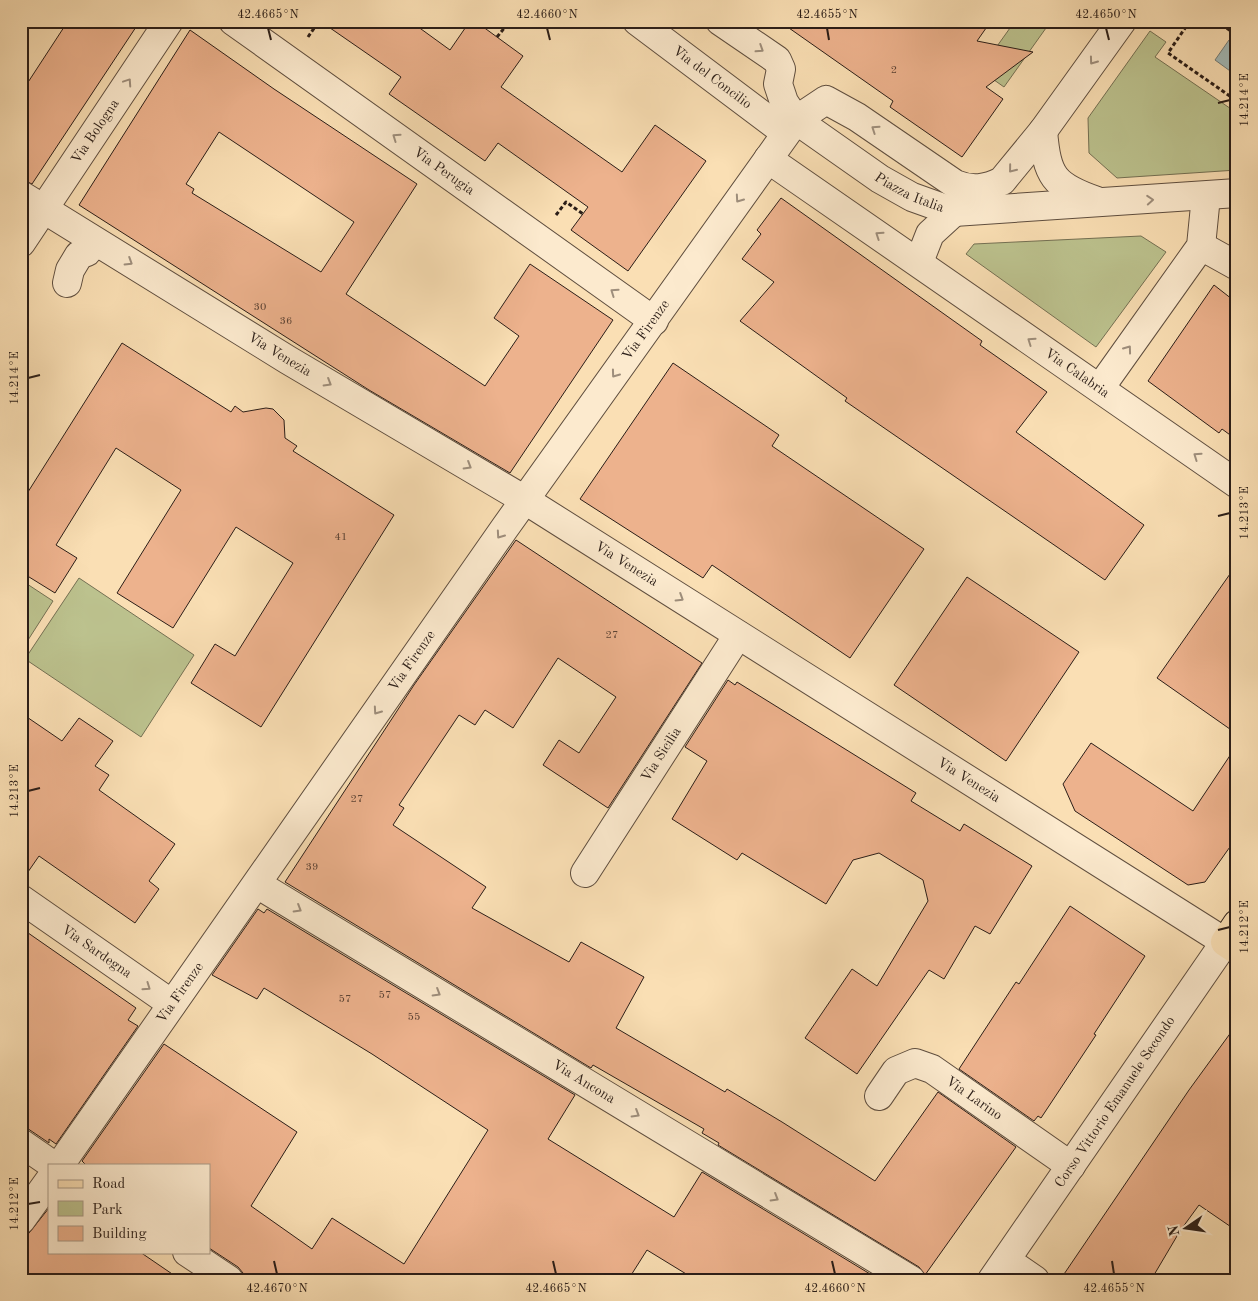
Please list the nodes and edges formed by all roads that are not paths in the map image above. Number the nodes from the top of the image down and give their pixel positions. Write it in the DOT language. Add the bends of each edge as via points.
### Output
graph roads {
  1 [pos="169,21"];
  2 [pos="233,21"];
  3 [pos="637,21"];
  4 [pos="720,21"];
  5 [pos="1122,21"];
  6 [pos="791,126"];
  7 [pos="1043,131"];
  8 [pos="768,159"];
  9 [pos="1237,193"];
  10 [pos="1206,196"];
  11 [pos="32,203"];
  12 [pos="1101,203"];
  13 [pos="954,212"];
  14 [pos="21,243"];
  15 [pos="1201,246"];
  16 [pos="919,262"];
  17 [pos="1237,266"];
  18 [pos="654,321"];
  19 [pos="1100,388"];
  20 [pos="1237,484"];
  21 [pos="525,500"];
  22 [pos="738,635"];
  23 [pos="585,873"];
  24 [pos="257,884"];
  25 [pos="21,899"];
  26 [pos="1233,939"];
  27 [pos="172,1004"];
  28 [pos="879,1096"];
  29 [pos="21,1143"];
  30 [pos="52,1164"];
  31 [pos="61,1164"];
  32 [pos="1071,1166"];
  33 [pos="48,1182"];
  34 [pos="21,1220"];
  35 [pos="190,1254"];
  36 [pos="999,1270"];
  37 [pos="229,1280"];
  38 [pos="911,1280"];
  39 [pos="1035,1280"];
  11 -- 1 [label="street, Via Bologna, one-way"];
  18 -- 2 [label="street, Via Perugia, one-way"];
  3 -- 6 [label="street, Via del Concilio"];
  4 -- 6 [label="street, one-way" via="777,60 781,69 778,84"];
  5 -- 7 [label="street, Piazza Italia, one-way"];
  7 -- 6 [label="street, Piazza Italia, one-way" via="1002,181 978,189 955,184 857,117 826,100"];
  6 -- 8 [label="street"];
  6 -- 13 [label="street, Piazza Italia" via="912,198"];
  7 -- 12 [label="street, Piazza Italia" via="1045,154 1054,178 1075,194"];
  16 -- 8 [label="street, Via Calabria, one-way"];
  8 -- 18 [label="street, Via Firenze, one-way"];
  9 -- 10 [label="street, Piazza Italia"];
  12 -- 10 [label="street, Piazza Italia, one-way"];
  10 -- 15 [label="street"];
  11 -- 14 [label="street, Via Bologna"];
  11 -- 21 [label="street, Via Venezia, one-way" via="90,246"];
  12 -- 13 [label="street, Piazza Italia"];
  13 -- 16 [label="street" via="930,234"];
  15 -- 17 [label="street"];
  19 -- 15 [label="street, one-way"];
  19 -- 16 [label="street, Via Calabria, one-way"];
  18 -- 21 [label="street, Via Firenze, one-way"];
  20 -- 19 [label="street, Via Calabria, one-way"];
  21 -- 22 [label="street, Via Venezia, one-way"];
  21 -- 24 [label="street, Via Firenze, one-way"];
  22 -- 23 [label="street, Via Sicilia"];
  22 -- 26 [label="street, Via Venezia"];
  24 -- 27 [label="street, Via Firenze"];
  24 -- 38 [label="street, Via Ancona, one-way"];
  25 -- 27 [label="street, Via Sardegna, one-way"];
  26 -- 32 [label="street, Corso Vittorio Emanuele Secondo"];
  27 -- 31 [label="street, Via Firenze"];
  28 -- 32 [label="street, Via Larino" via="896,1071 915,1063 932,1069"];
  29 -- 30 [label="street"];
  32 -- 36 [label="street, Corso Vittorio Emanuele Secondo"];
  33 -- 34 [label="street"];
  35 -- 37 [label="street"];
  36 -- 39 [label="street"];
}
